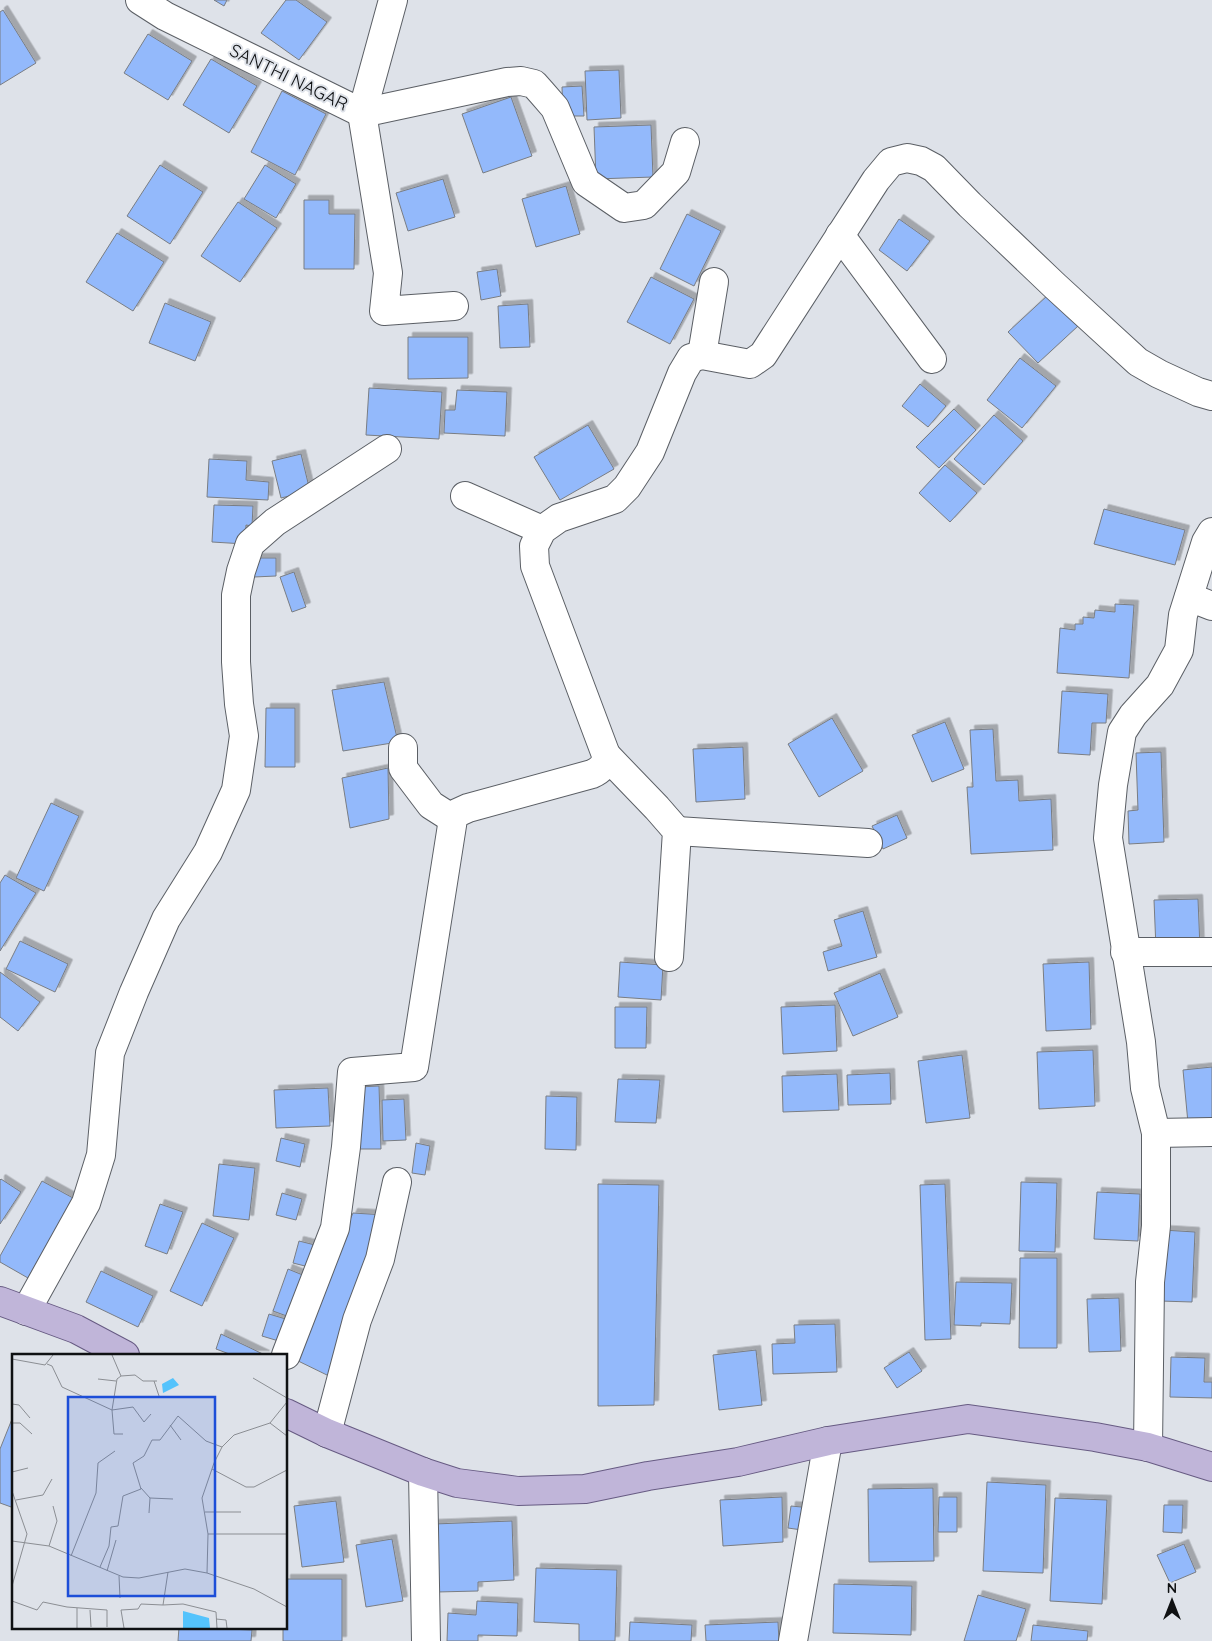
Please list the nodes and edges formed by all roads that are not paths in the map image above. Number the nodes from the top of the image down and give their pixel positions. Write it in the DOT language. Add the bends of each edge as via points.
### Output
graph roads {
  1 [pos="140,0"];
  2 [pos="393,0"];
  3 [pos="362,113"];
  4 [pos="685,142"];
  5 [pos="840,235"];
  6 [pos="714,282"];
  7 [pos="454,306"];
  8 [pos="702,355"];
  9 [pos="932,359"];
  10 [pos="1212,396"];
  11 [pos="387,449"];
  12 [pos="465,496"];
  13 [pos="542,530"];
  14 [pos="1212,532"];
  15 [pos="1200,602"];
  16 [pos="403,748"];
  17 [pos="606,755"];
  18 [pos="453,818"];
  19 [pos="677,831"];
  20 [pos="868,842"];
  21 [pos="1126,952"];
  22 [pos="1212,952"];
  23 [pos="669,957"];
  24 [pos="1212,1132"];
  25 [pos="1156,1133"];
  26 [pos="397,1182"];
  27 [pos="0,1301"];
  28 [pos="26,1311"];
  29 [pos="123,1354"];
  30 [pos="286,1354"];
  31 [pos="288,1414"];
  32 [pos="327,1433"];
  33 [pos="828,1441"];
  34 [pos="1148,1447"];
  35 [pos="1212,1467"];
  36 [pos="424,1472"];
  37 [pos="426,1641"];
  38 [pos="793,1641"];
  1 -- 3 [label="street, SANTHI NAGAR" via="165,16"];
  2 -- 3 [label="street, SANTHI NAGAR"];
  3 -- 4 [label="street" via="507,82 534,84 555,108 586,182 624,208 644,205 676,172"];
  3 -- 7 [label="street" via="388,273 384,311"];
  5 -- 8 [label="street" via="762,355 750,364"];
  5 -- 9 [label="street"];
  5 -- 10 [label="street" via="876,180 892,162 907,158 921,161 934,168 1138,362"];
  6 -- 8 [label="street"];
  8 -- 13 [label="street" via="691,358 682,373 650,452 627,487 615,499 559,518"];
  11 -- 28 [label="street" via="275,522 250,544 236,596 236,662 244,736 236,790 208,852 166,918 134,992 110,1053 101,1155 86,1203"];
  12 -- 13 [label="street"];
  13 -- 17 [label="street" via="534,546 535,566"];
  14 -- 15 [label="street" via="1206,542"];
  15 -- 21 [label="street" via="1183,615 1179,650 1160,686 1122,732 1112,785 1108,838"];
  16 -- 18 [label="street" via="403,768 432,804"];
  17 -- 18 [label="street" via="603,766 592,774 468,808"];
  17 -- 19 [label="street"];
  18 -- 30 [label="street" via="414,1067 352,1072 335,1228"];
  19 -- 20 [label="street"];
  19 -- 23 [label="street"];
  21 -- 22 [label="street"];
  21 -- 25 [label="street" via="1145,1088"];
  24 -- 25 [label="street"];
  25 -- 34 [label="street"];
  26 -- 32 [label="street" via="380,1259 357,1320"];
  27 -- 28 [label="main road"];
  28 -- 29 [label="main road" via="76,1329"];
  31 -- 32 [label="main road"];
  32 -- 36 [label="main road"];
  33 -- 34 [label="main road" via="968,1419"];
  33 -- 36 [label="main road" via="738,1462 585,1489 518,1491 457,1483"];
  33 -- 38 [label="street"];
  34 -- 35 [label="main road"];
  36 -- 37 [label="street"];
}
